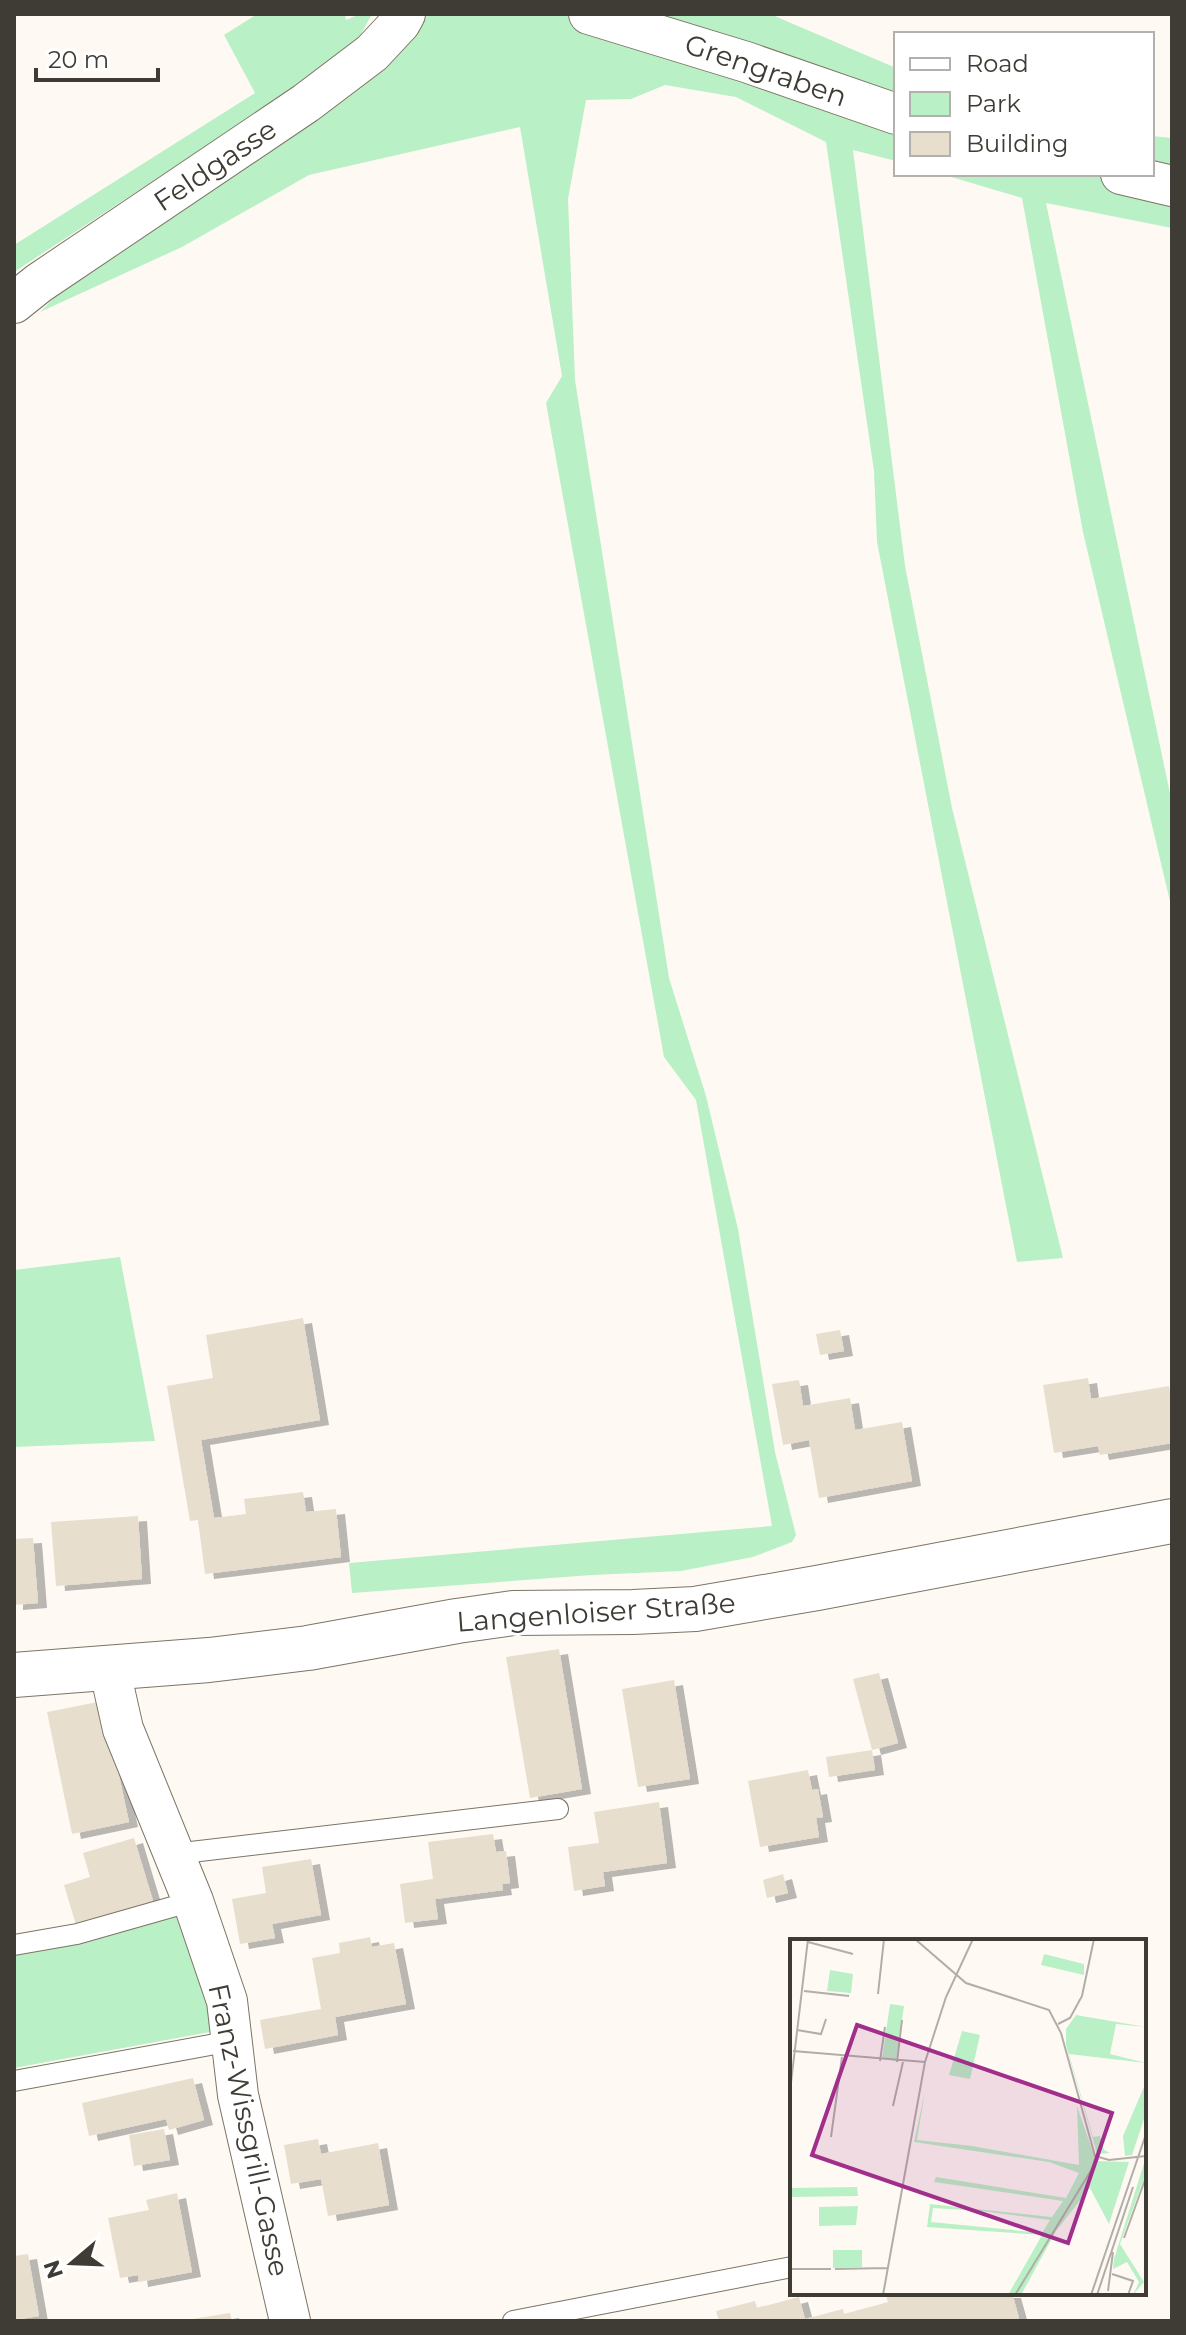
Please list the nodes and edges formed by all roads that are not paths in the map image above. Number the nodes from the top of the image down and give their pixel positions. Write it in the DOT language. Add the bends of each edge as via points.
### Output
graph roads {
  1 [pos="405,14"];
  2 [pos="589,14"];
  3 [pos="894,113"];
  4 [pos="1130,176"];
  5 [pos="1172,186"];
  6 [pos="14,303"];
  7 [pos="1172,1521"];
  8 [pos="113,1668"];
  9 [pos="14,1675"];
  10 [pos="558,1809"];
  11 [pos="174,1854"];
  12 [pos="193,1901"];
  13 [pos="14,1945"];
  14 [pos="232,2041"];
  15 [pos="14,2081"];
  16 [pos="790,2267"];
  17 [pos="290,2321"];
  18 [pos="513,2321"];
  1 -- 6 [label="street, Feldgasse" via="372,53 306,103"];
  2 -- 3 [label="street, Grengraben"];
  4 -- 5 [label="street"];
  7 -- 8 [label="street, Langenloiser Straße" via="695,1609 513,1613 308,1648"];
  8 -- 9 [label="street, Langenloiser Straße"];
  8 -- 11 [label="street, Franz-Wissgrill-Gasse" via="123,1729"];
  10 -- 11 [label="lane"];
  11 -- 12 [label="street, Franz-Wissgrill-Gasse"];
  12 -- 13 [label="lane" via="77,1934"];
  12 -- 14 [label="street, Franz-Wissgrill-Gasse" via="227,2001"];
  14 -- 15 [label="lane"];
  14 -- 17 [label="street, Franz-Wissgrill-Gasse" via="238,2095"];
  16 -- 18 [label="lane"];
}
